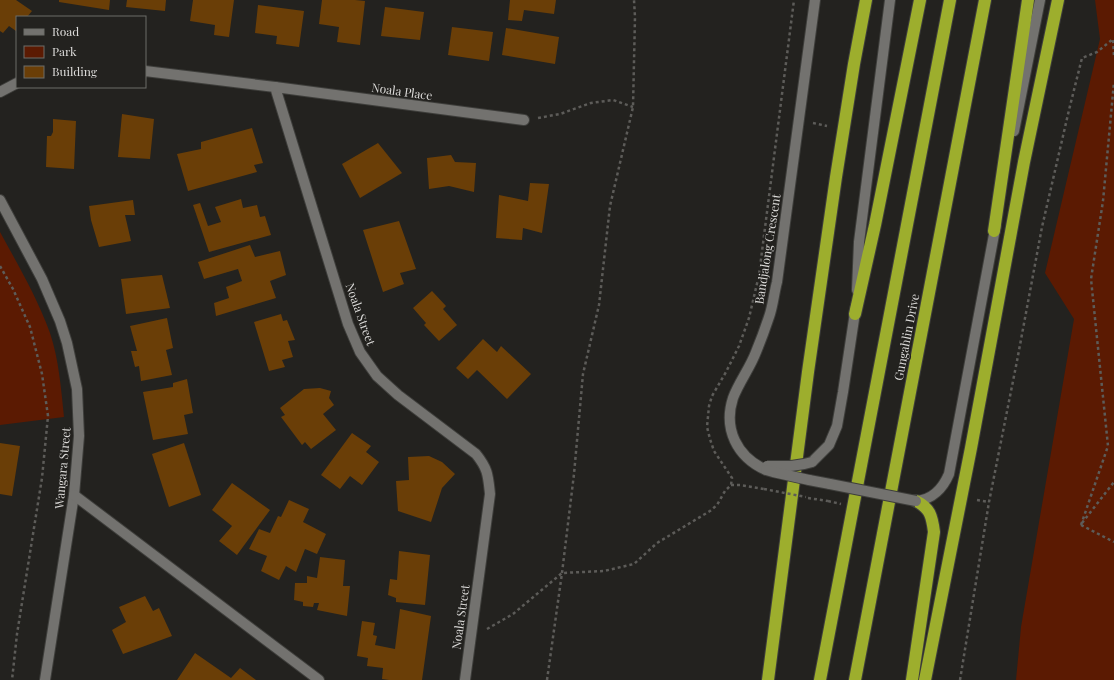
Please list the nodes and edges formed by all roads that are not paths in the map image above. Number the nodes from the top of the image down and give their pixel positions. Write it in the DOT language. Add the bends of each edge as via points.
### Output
graph roads {
  1 [pos="814,0"];
  2 [pos="866,0"];
  3 [pos="890,0"];
  4 [pos="920,0"];
  5 [pos="950,0"];
  6 [pos="985,0"];
  7 [pos="1028,0"];
  8 [pos="1040,0"];
  9 [pos="1058,0"];
  10 [pos="146,71"];
  11 [pos="16,84"];
  12 [pos="276,87"];
  13 [pos="0,92"];
  14 [pos="524,120"];
  15 [pos="0,200"];
  16 [pos="994,231"];
  17 [pos="855,314"];
  18 [pos="764,468"];
  19 [pos="74,495"];
  20 [pos="916,501"];
  21 [pos="45,680"];
  22 [pos="319,680"];
  23 [pos="465,680"];
  24 [pos="768,680"];
  25 [pos="820,680"];
  26 [pos="855,680"];
  27 [pos="912,680"];
  28 [pos="924,680"];
  1 -- 18 [label="street, Bandjalong Crescent" via="777,282 769,316 754,359 734,397 730,416 732,434 741,452"];
  2 -- 24 [label="highway" via="843,129"];
  3 -- 17 [label="street" via="860,242"];
  4 -- 17 [label="highway"];
  5 -- 25 [label="highway, Gungahlin Drive"];
  6 -- 26 [label="highway, Gungahlin Drive"];
  7 -- 16 [label="highway"];
  8 -- 16 [label="street"];
  9 -- 28 [label="highway" via="1024,162 972,448"];
  10 -- 12 [label="street"];
  11 -- 13 [label="street"];
  12 -- 14 [label="street, Noala Place"];
  12 -- 23 [label="street, Noala Street" via="348,324 360,352 377,376 398,395 476,454 488,475 490,494"];
  15 -- 19 [label="street, Wangara Street" via="42,280 67,343 77,389 79,436"];
  16 -- 20 [label="street" via="949,474 931,497"];
  17 -- 18 [label="street, bridge" via="837,426 829,445 812,462"];
  18 -- 20 [label="street, Bandjalong Crescent, bridge" via="809,480"];
  19 -- 21 [label="street, Wangara Street"];
  19 -- 22 [label="street"];
  20 -- 27 [label="highway" via="925,506 930,514 934,532"];
}
